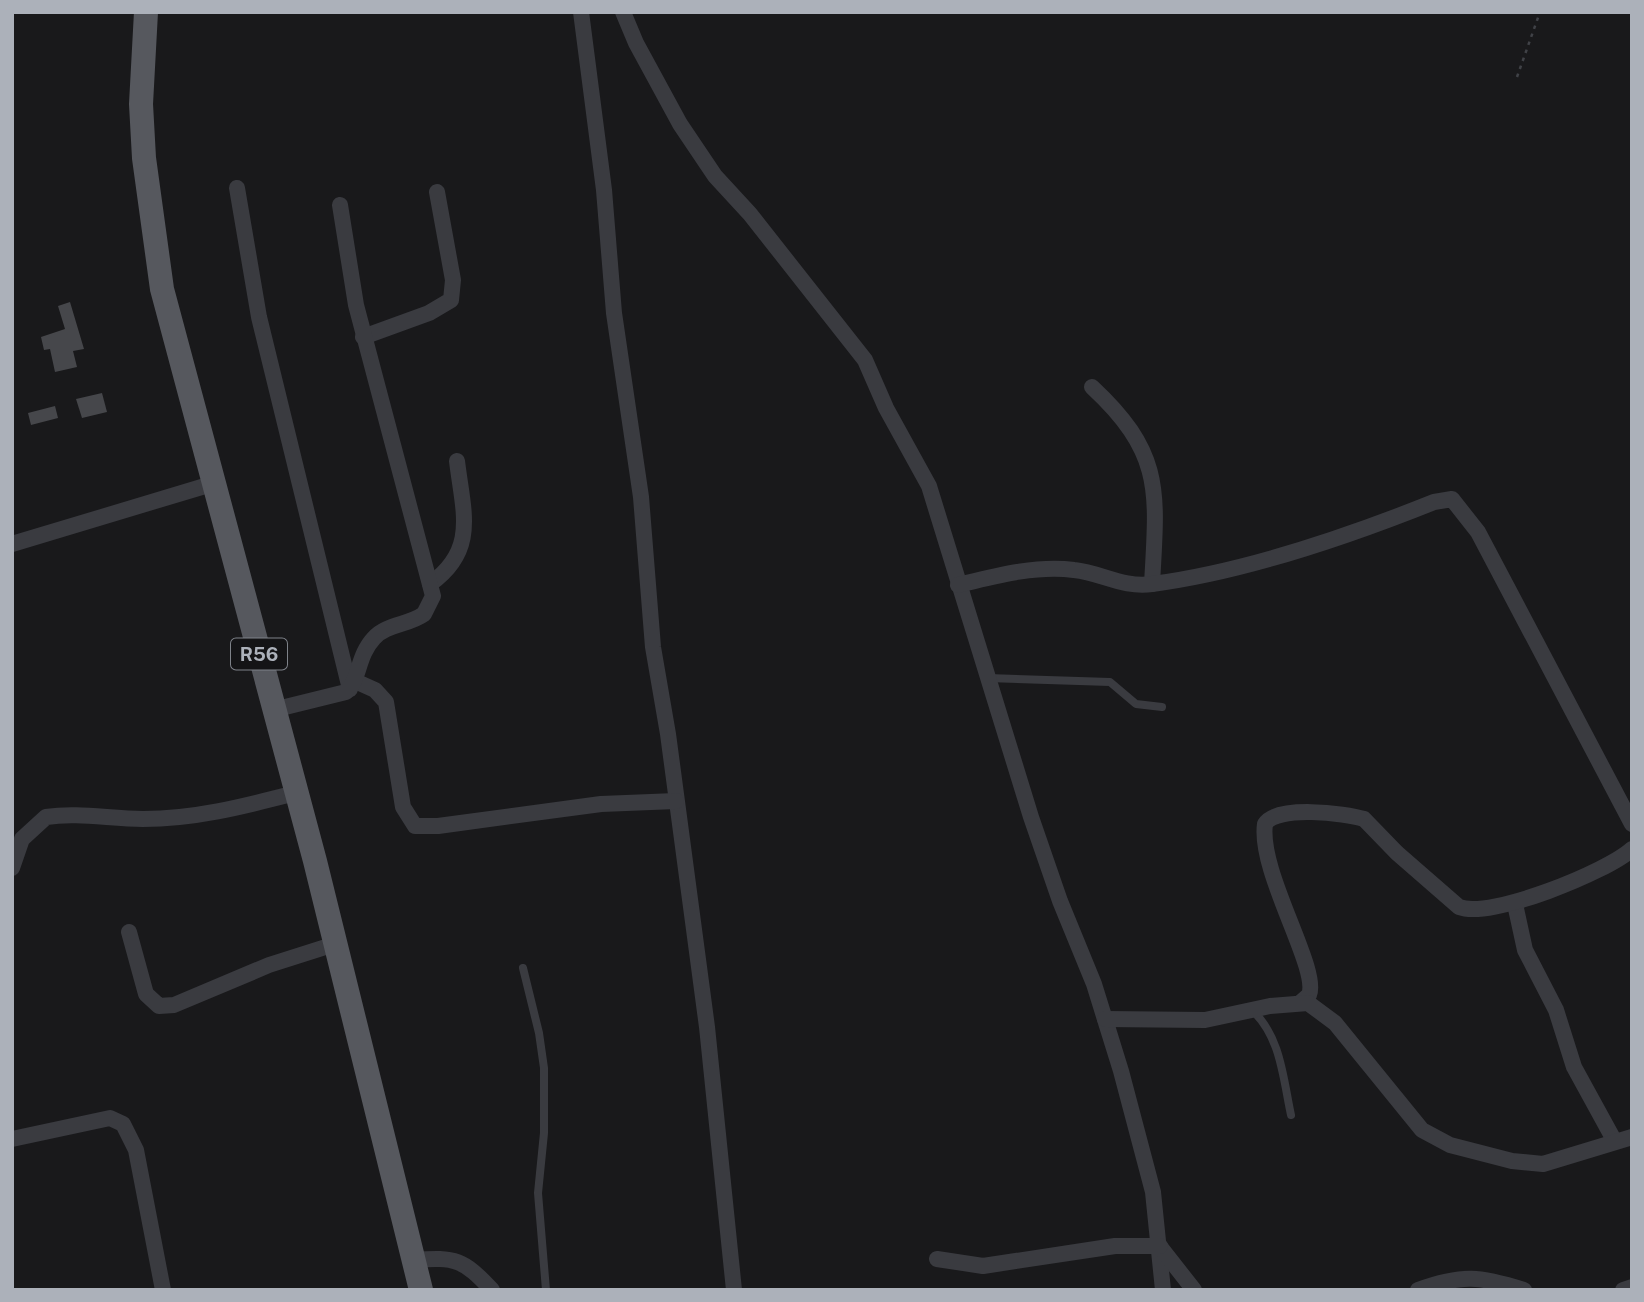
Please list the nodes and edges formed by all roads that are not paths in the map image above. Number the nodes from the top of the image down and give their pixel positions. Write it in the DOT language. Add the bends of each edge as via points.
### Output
graph roads {
  1 [pos="146,12"];
  2 [pos="582,12"];
  3 [pos="623,12"];
  4 [pos="237,188"];
  5 [pos="437,192"];
  6 [pos="340,205"];
  7 [pos="363,337"];
  8 [pos="1092,387"];
  9 [pos="457,461"];
  10 [pos="215,484"];
  11 [pos="12,544"];
  12 [pos="430,584"];
  13 [pos="1152,584"];
  14 [pos="958,585"];
  15 [pos="987,678"];
  16 [pos="352,685"];
  17 [pos="1162,706"];
  18 [pos="273,710"];
  19 [pos="296,793"];
  20 [pos="676,801"];
  21 [pos="1632,824"];
  22 [pos="1632,849"];
  23 [pos="12,868"];
  24 [pos="1515,904"];
  25 [pos="129,932"];
  26 [pos="335,944"];
  27 [pos="523,968"];
  28 [pos="1301,1002"];
  29 [pos="1252,1010"];
  30 [pos="1105,1018"];
  31 [pos="1291,1115"];
  32 [pos="1632,1137"];
  33 [pos="12,1139"];
  34 [pos="1614,1140"];
  35 [pos="1160,1246"];
  36 [pos="937,1259"];
  37 [pos="414,1260"];
  38 [pos="1632,1287"];
  39 [pos="163,1290"];
  40 [pos="421,1290"];
  41 [pos="492,1290"];
  42 [pos="546,1290"];
  43 [pos="734,1290"];
  44 [pos="1163,1290"];
  45 [pos="1194,1290"];
  46 [pos="1418,1290"];
  47 [pos="1524,1290"];
  48 [pos="1623,1290"];
  1 -- 10 [label="main road, R56" via="141,104 149,215 162,289"];
  2 -- 20 [label="street" via="614,313 641,497 653,647"];
  3 -- 14 [label="street" via="680,124 716,176 865,360 929,486"];
  4 -- 16 [label="street" via="259,317"];
  5 -- 7 [label="street" via="453,281 451,300"];
  6 -- 7 [label="street"];
  7 -- 12 [label="street"];
  8 -- 13 [label="street" via="1127,423 1147,457 1155,508"];
  9 -- 12 [label="street" via="464,527 461,550 446,572"];
  10 -- 11 [label="street"];
  10 -- 18 [label="main road, R56"];
  12 -- 16 [label="street" via="429,609 373,638 358,661"];
  13 -- 14 [label="street" via="1117,583 1059,569"];
  13 -- 21 [label="street" via="1279,555 1452,499 1478,532"];
  14 -- 15 [label="street"];
  15 -- 17 [label="lane" via="1101,681 1115,685 1136,704"];
  15 -- 30 [label="street" via="1056,889"];
  16 -- 18 [label="street" via="332,698"];
  16 -- 20 [label="street" via="375,690 386,702 403,807 415,826 438,827 601,804"];
  18 -- 19 [label="main road, R56"];
  19 -- 23 [label="street" via="201,816 46,817 22,839"];
  19 -- 26 [label="main road, R56"];
  20 -- 43 [label="street" via="707,1027"];
  22 -- 24 [label="street"];
  24 -- 28 [label="street" via="1478,911 1459,907 1364,819 1289,812 1273,815 1265,824 1266,852 1312,981 1309,995"];
  24 -- 34 [label="street" via="1525,950 1556,1010 1574,1067"];
  25 -- 26 [label="street" via="146,994 150,1001 166,1007"];
  26 -- 37 [label="main road, R56"];
  27 -- 42 [label="lane" via="544,1068 538,1193"];
  28 -- 29 [label="street"];
  28 -- 34 [label="street" via="1335,1023 1422,1130 1450,1145 1543,1164"];
  29 -- 30 [label="street" via="1205,1020"];
  29 -- 31 [label="lane" via="1270,1029 1275,1042"];
  30 -- 35 [label="street" via="1153,1192"];
  32 -- 34 [label="street"];
  33 -- 39 [label="street" via="110,1118 123,1124 136,1150"];
  35 -- 36 [label="street" via="1115,1246 984,1266"];
  35 -- 44 [label="street"];
  35 -- 45 [label="street"];
  37 -- 40 [label="main road, R56"];
  37 -- 41 [label="street" via="458,1259"];
  38 -- 48 [label="street"];
  46 -- 47 [label="street" via="1444,1280 1476,1277"];
}
